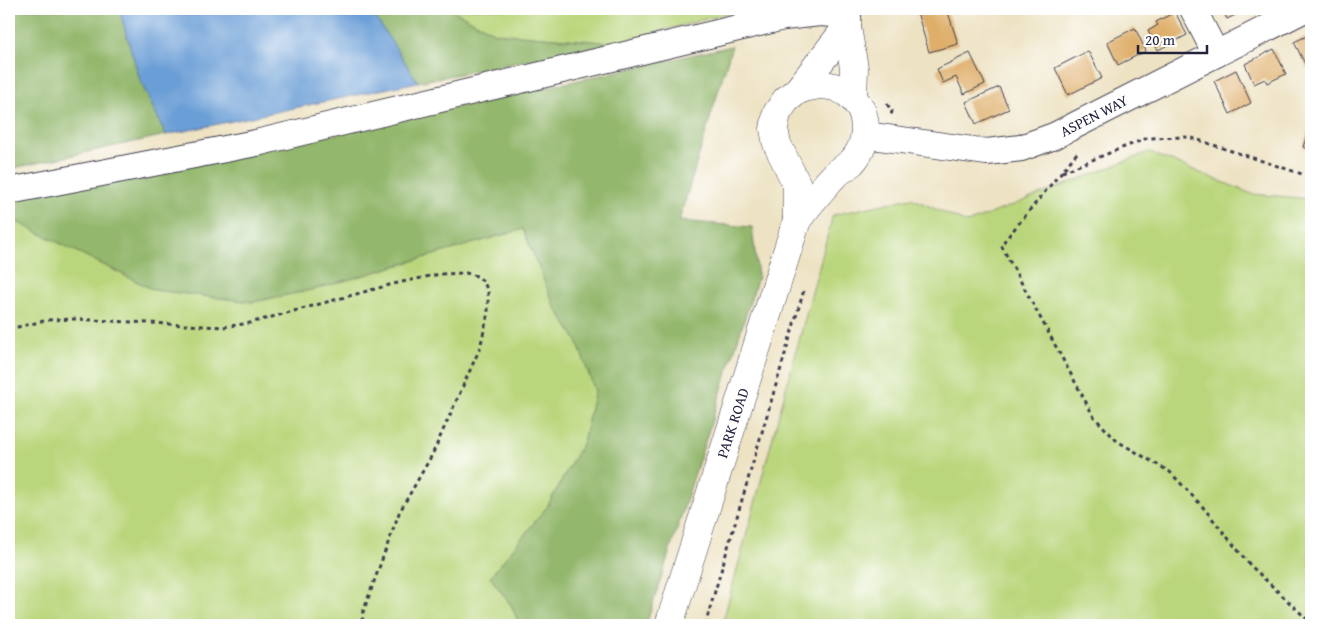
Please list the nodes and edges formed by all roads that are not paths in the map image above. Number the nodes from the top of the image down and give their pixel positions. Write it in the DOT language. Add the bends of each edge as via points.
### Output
graph roads {
  1 [pos="1193,9"];
  2 [pos="1305,9"];
  3 [pos="847,17"];
  4 [pos="1216,54"];
  5 [pos="798,90"];
  6 [pos="853,98"];
  7 [pos="866,135"];
  8 [pos="784,158"];
  9 [pos="839,171"];
  10 [pos="9,191"];
  11 [pos="797,220"];
  12 [pos="669,625"];
  1 -- 4 [label="street"];
  2 -- 4 [label="street, ASPEN WAY"];
  3 -- 5 [label="main road, PARK ROAD"];
  3 -- 6 [label="main road" via="854,68"];
  3 -- 10 [label="street" via="820,13 784,18 256,143"];
  4 -- 7 [label="street, ASPEN WAY" via="1054,136 1021,148 987,152"];
  5 -- 6 [label="main road" via="812,85 828,85"];
  5 -- 8 [label="main road, PARK ROAD" via="777,113 775,136"];
  6 -- 7 [label="main road" via="861,110"];
  7 -- 9 [label="main road, PARK ROAD" via="860,151"];
  8 -- 9 [label="main road" via="811,174"];
  8 -- 11 [label="main road, PARK ROAD" via="797,185"];
  9 -- 11 [label="main road, PARK ROAD"];
  11 -- 12 [label="main road, PARK ROAD"];
}
